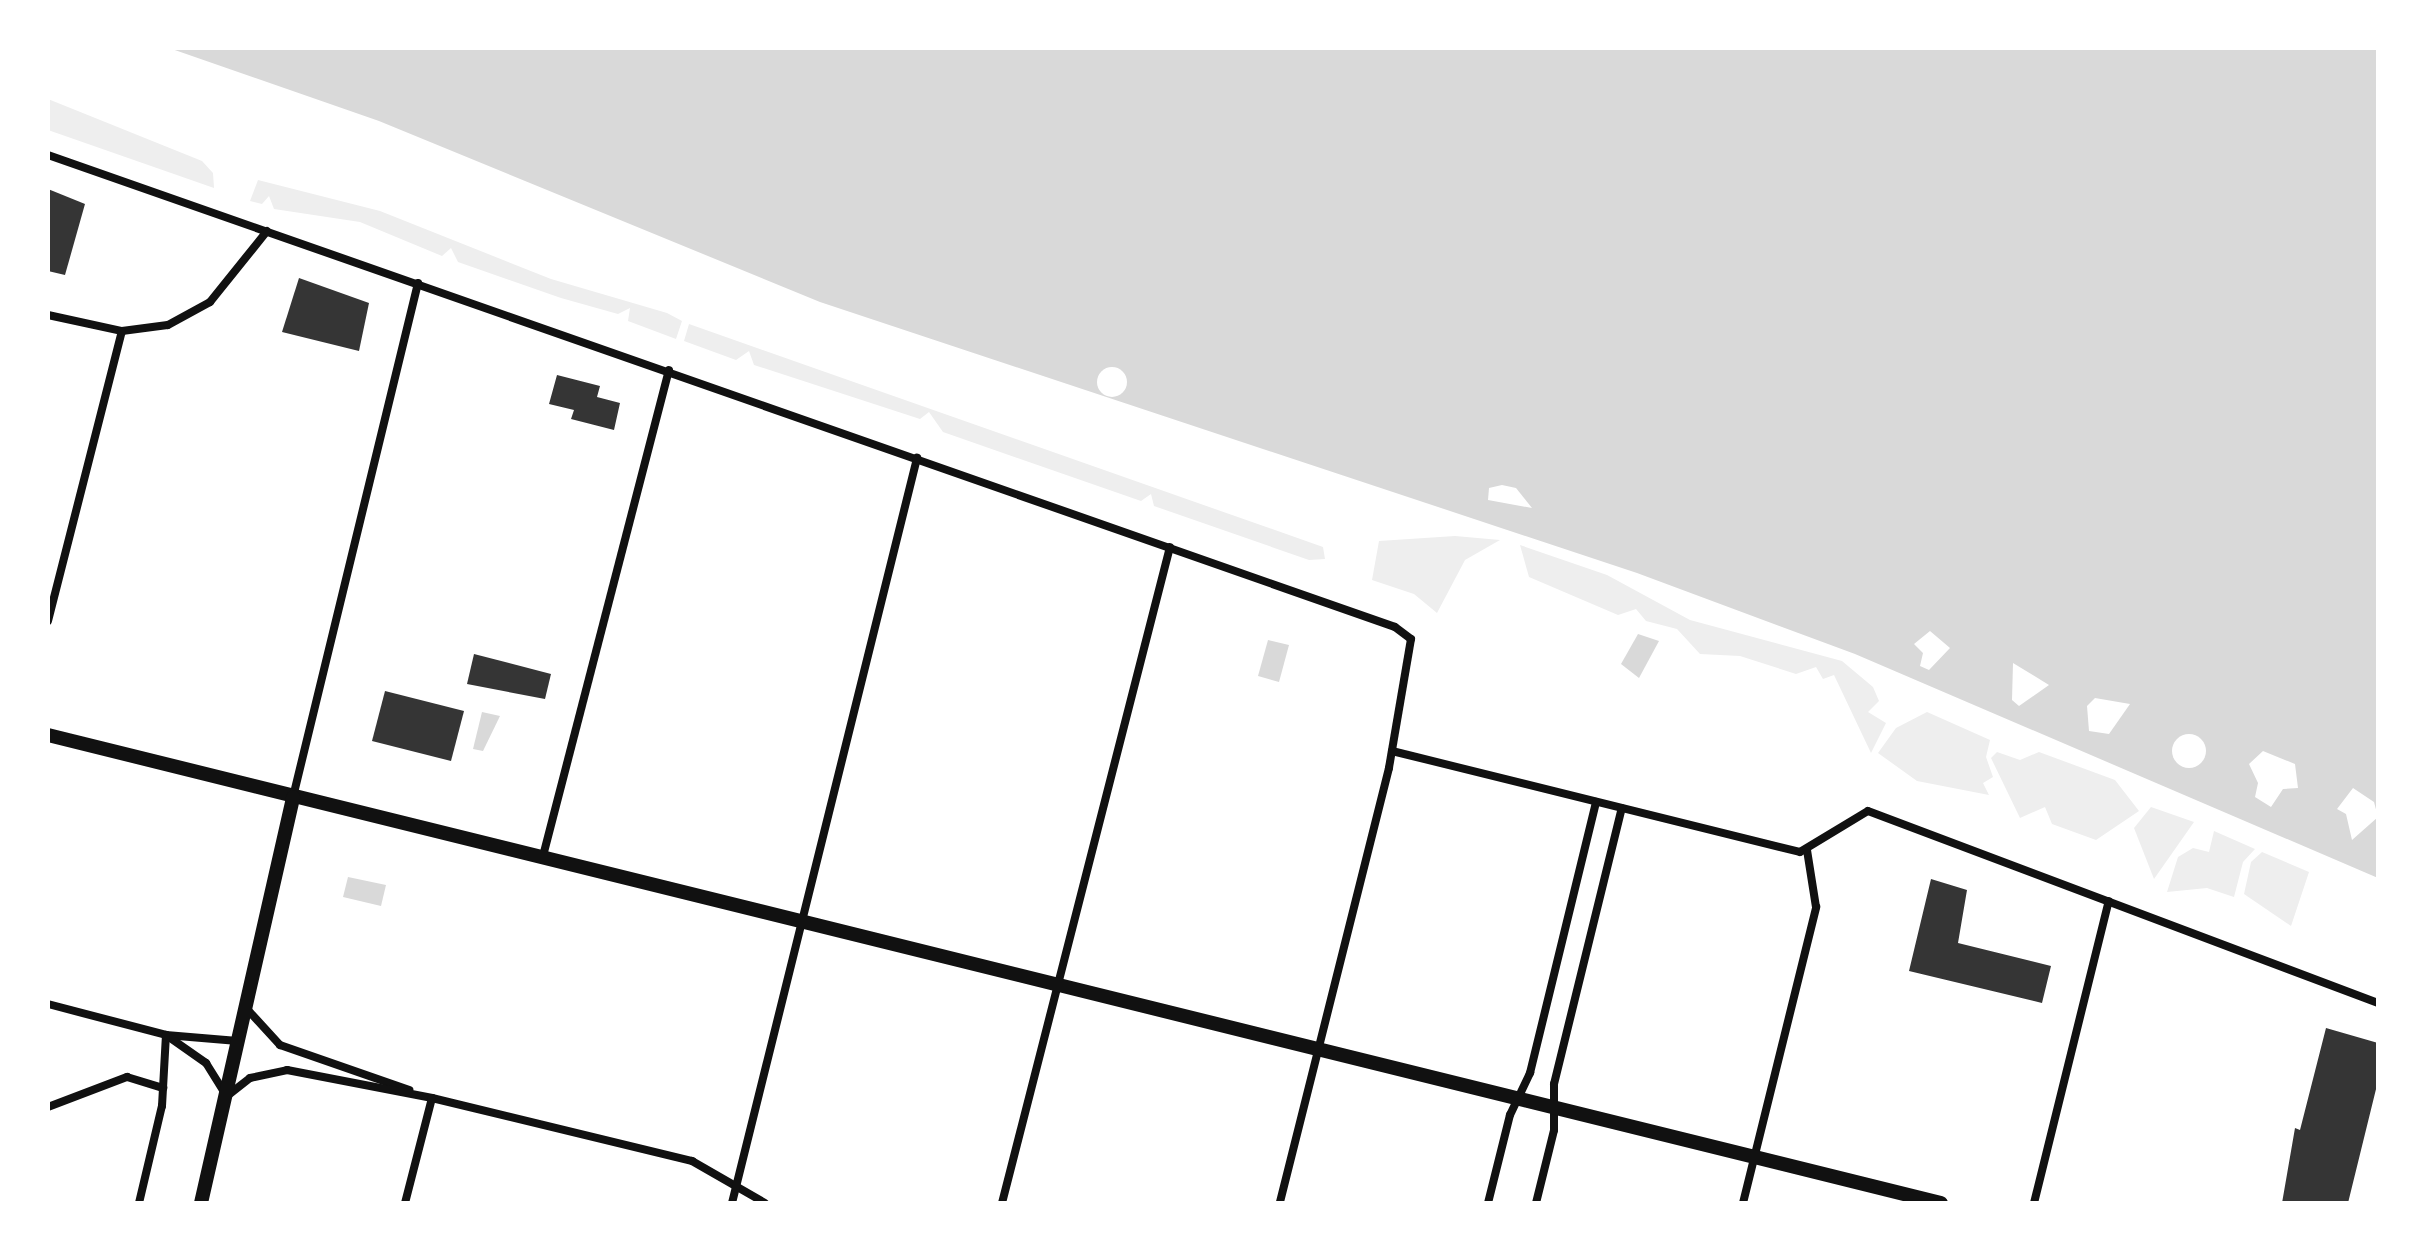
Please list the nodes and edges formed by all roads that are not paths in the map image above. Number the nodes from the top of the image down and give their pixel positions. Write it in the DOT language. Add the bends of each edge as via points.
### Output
graph roads {
  1 [pos="48,155"];
  2 [pos="267,231"];
  3 [pos="418,283"];
  4 [pos="48,315"];
  5 [pos="122,331"];
  6 [pos="669,370"];
  7 [pos="917,458"];
  8 [pos="1170,547"];
  9 [pos="48,621"];
  10 [pos="48,735"];
  11 [pos="1392,751"];
  12 [pos="293,797"];
  13 [pos="1596,802"];
  14 [pos="1622,808"];
  15 [pos="1807,850"];
  16 [pos="543,856"];
  17 [pos="2109,901"];
  18 [pos="800,922"];
  19 [pos="1056,984"];
  20 [pos="2378,1003"];
  21 [pos="48,1004"];
  22 [pos="245,1007"];
  23 [pos="166,1035"];
  24 [pos="239,1041"];
  25 [pos="1319,1048"];
  26 [pos="163,1088"];
  27 [pos="227,1096"];
  28 [pos="432,1098"];
  29 [pos="1517,1099"];
  30 [pos="48,1107"];
  31 [pos="1554,1108"];
  32 [pos="1754,1158"];
  33 [pos="737,1182"];
  34 [pos="139,1203"];
  35 [pos="201,1203"];
  36 [pos="405,1203"];
  37 [pos="732,1203"];
  38 [pos="765,1203"];
  39 [pos="1002,1203"];
  40 [pos="1280,1203"];
  41 [pos="1488,1203"];
  42 [pos="1536,1203"];
  43 [pos="1743,1203"];
  44 [pos="1941,1203"];
  45 [pos="2034,1203"];
  1 -- 2 [label="street"];
  2 -- 3 [label="street"];
  2 -- 5 [label="street" via="240,274 194,314"];
  3 -- 6 [label="street"];
  3 -- 12 [label="street"];
  4 -- 5 [label="street"];
  5 -- 9 [label="street"];
  6 -- 7 [label="street"];
  6 -- 16 [label="street"];
  7 -- 8 [label="street"];
  7 -- 18 [label="street"];
  8 -- 11 [label="street" via="1395,627 1411,639"];
  8 -- 19 [label="street"];
  10 -- 12 [label="main road"];
  11 -- 13 [label="street"];
  11 -- 25 [label="street"];
  12 -- 16 [label="main road"];
  12 -- 22 [label="main road"];
  13 -- 14 [label="street"];
  13 -- 29 [label="street"];
  14 -- 15 [label="street"];
  14 -- 31 [label="street"];
  15 -- 17 [label="street" via="1868,811"];
  15 -- 32 [label="street" via="1816,907"];
  16 -- 18 [label="main road"];
  17 -- 20 [label="street"];
  17 -- 45 [label="street"];
  18 -- 19 [label="main road"];
  18 -- 33 [label="street"];
  19 -- 25 [label="main road"];
  19 -- 39 [label="street"];
  21 -- 23 [label="street"];
  22 -- 24 [label="main road"];
  22 -- 28 [label="street" via="280,1045"];
  23 -- 24 [label="street"];
  23 -- 26 [label="street"];
  23 -- 27 [label="street" via="206,1063"];
  24 -- 27 [label="main road"];
  25 -- 29 [label="main road"];
  25 -- 40 [label="street"];
  26 -- 30 [label="street" via="127,1077"];
  26 -- 34 [label="street"];
  27 -- 28 [label="street" via="250,1078 287,1070"];
  27 -- 35 [label="main road"];
  28 -- 33 [label="street" via="692,1161"];
  28 -- 36 [label="street"];
  29 -- 31 [label="main road"];
  29 -- 41 [label="street"];
  31 -- 32 [label="main road"];
  31 -- 42 [label="street"];
  32 -- 43 [label="street"];
  32 -- 44 [label="main road"];
  33 -- 37 [label="street"];
  33 -- 38 [label="street"];
}
